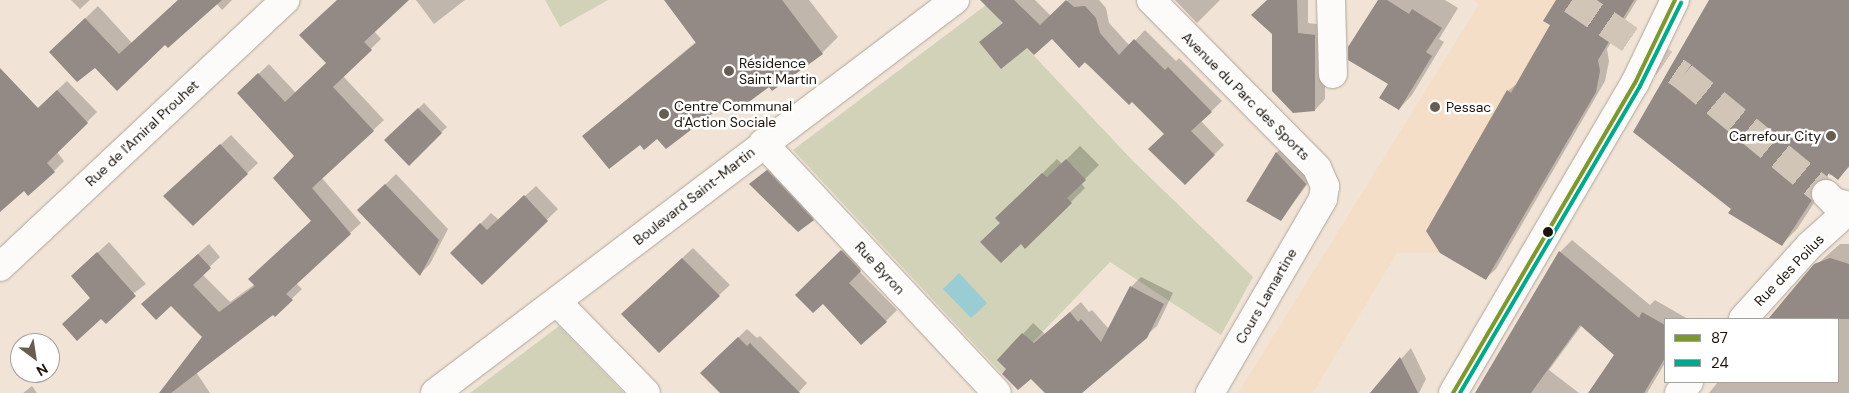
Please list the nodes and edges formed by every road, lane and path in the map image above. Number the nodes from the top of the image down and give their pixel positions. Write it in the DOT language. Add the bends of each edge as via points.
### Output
graph roads {
  1 [pos="285,0"];
  2 [pos="955,0"];
  3 [pos="1151,0"];
  4 [pos="1331,0"];
  5 [pos="1675,0"];
  6 [pos="1334,74"];
  7 [pos="763,143"];
  8 [pos="1323,199"];
  9 [pos="1841,211"];
  10 [pos="0,267"];
  11 [pos="557,302"];
  12 [pos="1744,318"];
  13 [pos="1688,383"];
  14 [pos="435,393"];
  15 [pos="646,393"];
  16 [pos="996,393"];
  17 [pos="1210,393"];
  18 [pos="1453,393"];
  19 [pos="1679,393"];
  1 -- 10 [label="street, Rue de l'Amiral Prouhet"];
  2 -- 7 [label="street, Boulevard Saint-Martin"];
  3 -- 8 [label="street, Avenue du Parc des Sports" via="1320,171 1325,186"];
  4 -- 6 [label="street"];
  5 -- 18 [label="street" via="1635,83"];
  7 -- 11 [label="street, Boulevard Saint-Martin"];
  7 -- 16 [label="street, Rue Byron"];
  8 -- 17 [label="street, Cours Lamartine"];
  9 -- 12 [label="street, Rue des Poilus"];
  11 -- 14 [label="street, Boulevard Saint-Martin"];
  11 -- 15 [label="street"];
  13 -- 19 [label="street"];
}
